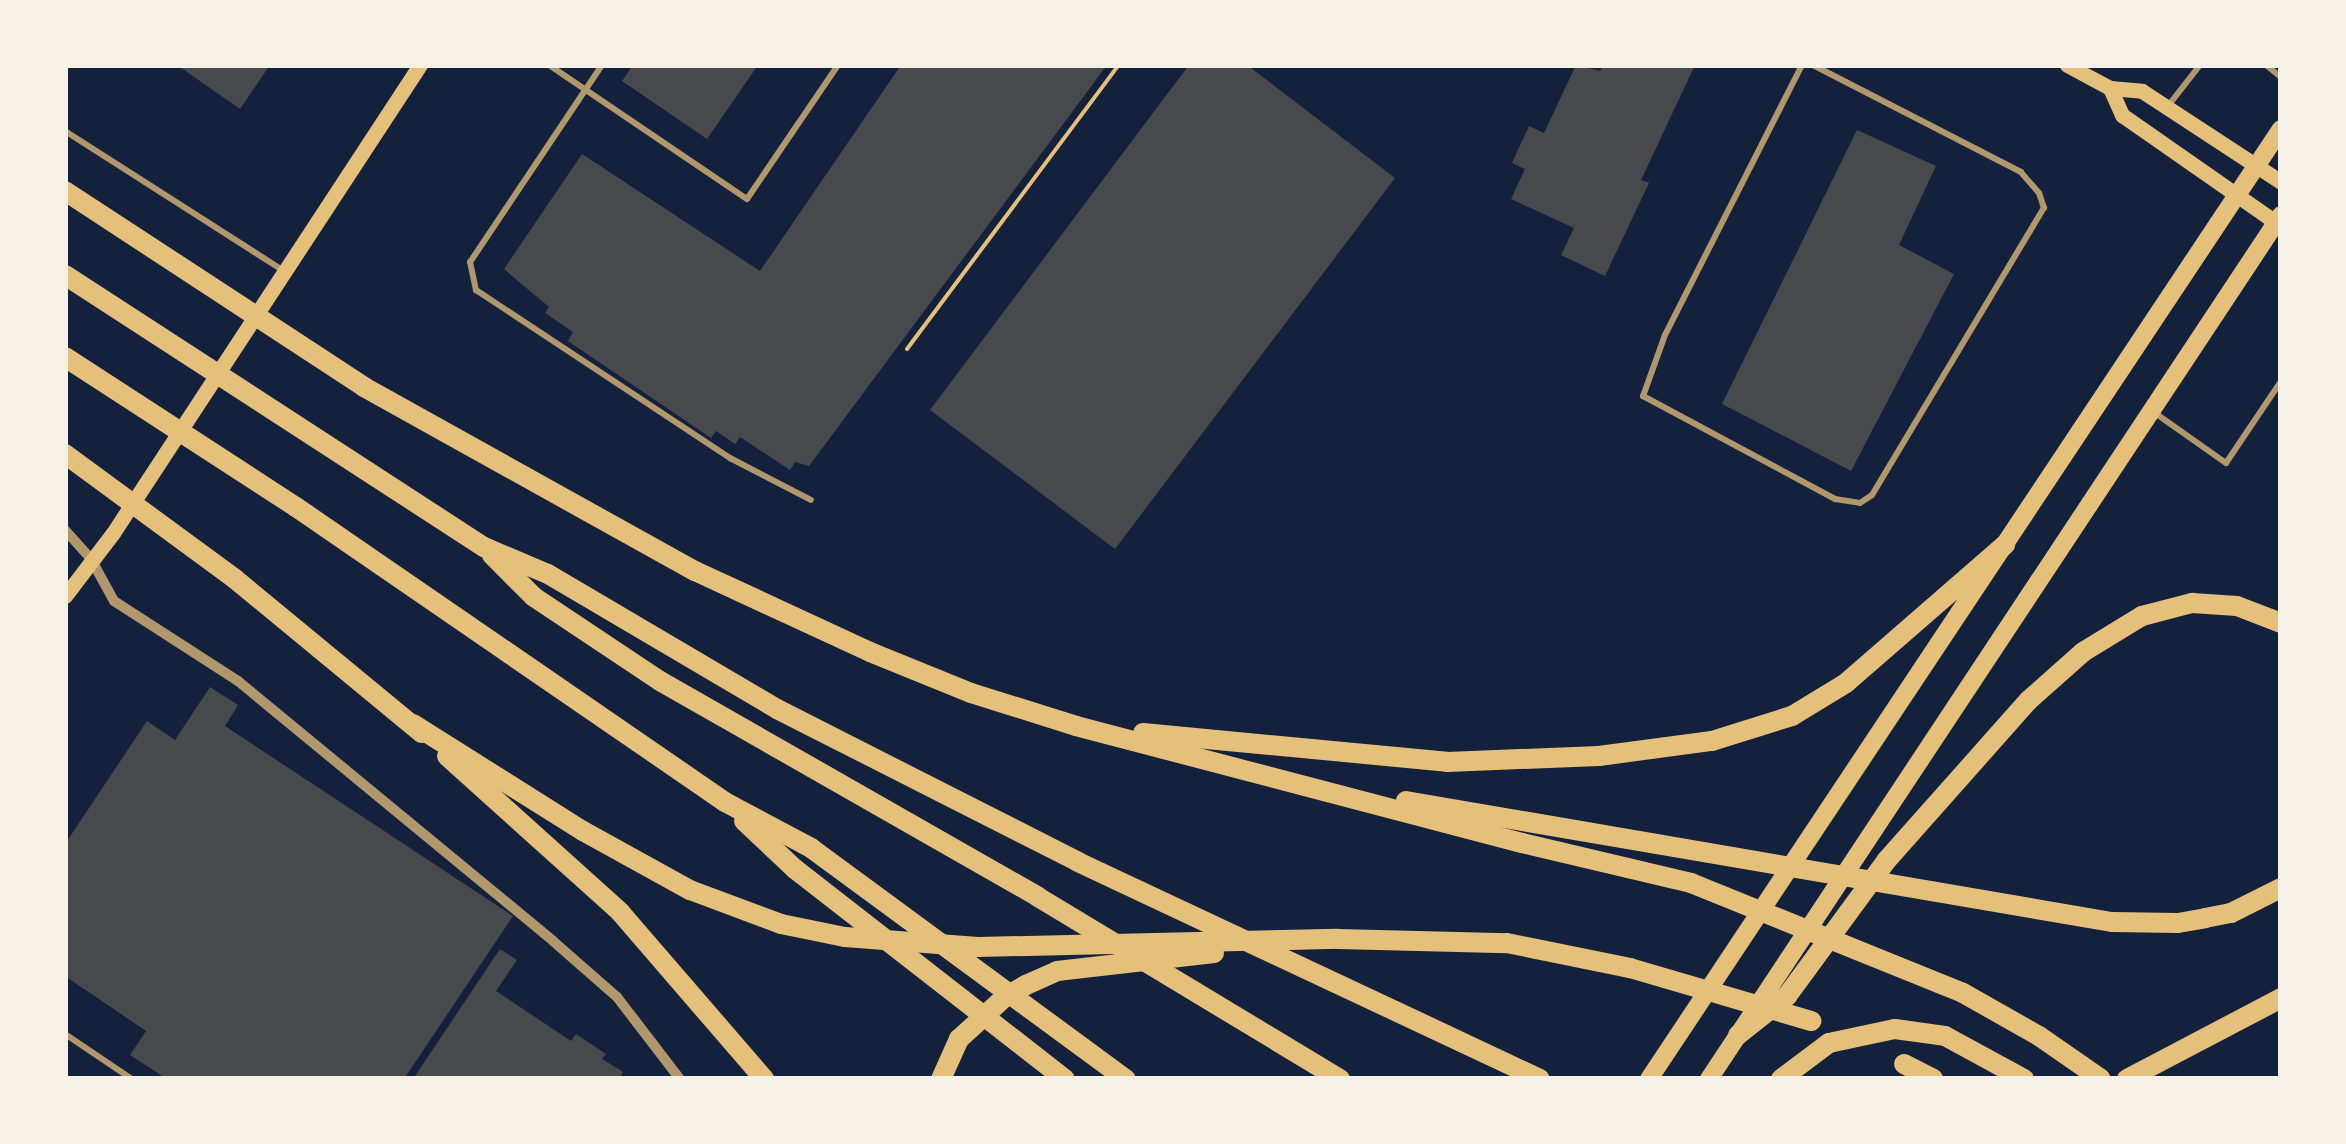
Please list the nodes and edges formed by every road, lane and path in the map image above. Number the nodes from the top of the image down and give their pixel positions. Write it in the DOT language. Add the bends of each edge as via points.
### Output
graph roads {
  1 [pos="420,65"];
  2 [pos="549,65"];
  3 [pos="602,65"];
  4 [pos="838,65"];
  5 [pos="1119,65"];
  6 [pos="1802,65"];
  7 [pos="1813,65"];
  8 [pos="2067,65"];
  9 [pos="2200,65"];
  10 [pos="2266,65"];
  11 [pos="2281,77"];
  12 [pos="2110,88"];
  13 [pos="584,90"];
  14 [pos="2168,106"];
  15 [pos="2281,129"];
  16 [pos="65,131"];
  17 [pos="2257,164"];
  18 [pos="2281,182"];
  19 [pos="65,191"];
  20 [pos="2236,195"];
  21 [pos="2279,221"];
  22 [pos="283,271"];
  23 [pos="65,275"];
  24 [pos="906,349"];
  25 [pos="66,358"];
  26 [pos="2281,381"];
  27 [pos="2150,409"];
  28 [pos="65,454"];
  29 [pos="812,500"];
  30 [pos="65,530"];
  31 [pos="2005,545"];
  32 [pos="484,546"];
  33 [pos="91,558"];
  34 [pos="65,596"];
  35 [pos="2281,623"];
  36 [pos="412,724"];
  37 [pos="1076,726"];
  38 [pos="1291,782"];
  39 [pos="725,802"];
  40 [pos="2281,888"];
  41 [pos="1338,939"];
  42 [pos="2281,998"];
  43 [pos="1811,1021"];
  44 [pos="65,1034"];
  45 [pos="1738,1035"];
  46 [pos="1904,1064"];
  47 [pos="132,1079"];
  48 [pos="680,1079"];
  49 [pos="764,1079"];
  50 [pos="940,1079"];
  51 [pos="1065,1079"];
  52 [pos="1126,1079"];
  53 [pos="1340,1079"];
  54 [pos="1540,1079"];
  55 [pos="1649,1079"];
  56 [pos="1709,1079"];
  57 [pos="1780,1079"];
  58 [pos="1933,1079"];
  59 [pos="2024,1079"];
  60 [pos="2101,1079"];
  61 [pos="2127,1079"];
  1 -- 22 [label="main road"];
  2 -- 13 [label="lane"];
  3 -- 13 [label="lane"];
  4 -- 13 [label="lane" via="748,199"];
  5 -- 24 [label="path"];
  6 -- 7 [label="lane" via="1664,336 1642,396 1835,499 1860,503 1882,478 2044,208 2022,172"];
  8 -- 12 [label="main road"];
  9 -- 14 [label="lane"];
  10 -- 11 [label="lane"];
  12 -- 14 [label="main road" via="2142,91"];
  12 -- 20 [label="main road" via="2122,115"];
  13 -- 29 [label="lane" via="470,262 476,290 730,458"];
  14 -- 17 [label="main road"];
  15 -- 17 [label="main road"];
  16 -- 22 [label="lane"];
  17 -- 18 [label="main road"];
  17 -- 20 [label="main road"];
  19 -- 37 [label="highway" via="364,387 695,570 870,652"];
  20 -- 21 [label="main road"];
  20 -- 31 [label="main road"];
  21 -- 27 [label="main road"];
  22 -- 33 [label="main road"];
  23 -- 32 [label="highway"];
  25 -- 39 [label="highway"];
  26 -- 27 [label="lane" via="2226,463"];
  27 -- 45 [label="main road"];
  28 -- 36 [label="highway"];
  30 -- 33 [label="street"];
  31 -- 37 [label="highway" via="1834,692 1792,716 1712,741 1598,756 1447,762"];
  31 -- 55 [label="main road"];
  32 -- 53 [label="highway" via="534,597 660,680"];
  32 -- 54 [label="highway" via="548,574 777,709 1078,862"];
  33 -- 34 [label="main road"];
  33 -- 48 [label="street" via="114,601 238,681 617,997"];
  35 -- 45 [label="highway" via="2237,606 2192,604 2112,630 2029,700 1886,861 1787,996"];
  36 -- 41 [label="highway" via="690,890 781,924 846,937 978,947"];
  36 -- 49 [label="highway" via="620,912"];
  37 -- 38 [label="highway"];
  38 -- 40 [label="highway" via="2112,922 2205,918"];
  38 -- 60 [label="highway" via="1691,882 1964,993"];
  39 -- 51 [label="highway" via="795,869"];
  39 -- 52 [label="highway" via="811,848"];
  41 -- 43 [label="highway" via="1507,943 1570,953"];
  41 -- 50 [label="highway" via="1057,972 1005,996 980,1018 960,1039"];
  42 -- 61 [label="highway"];
  44 -- 47 [label="lane"];
  45 -- 56 [label="main road"];
  46 -- 58 [label="highway"];
  57 -- 59 [label="highway" via="1829,1043 1896,1028 1946,1036"];
}
